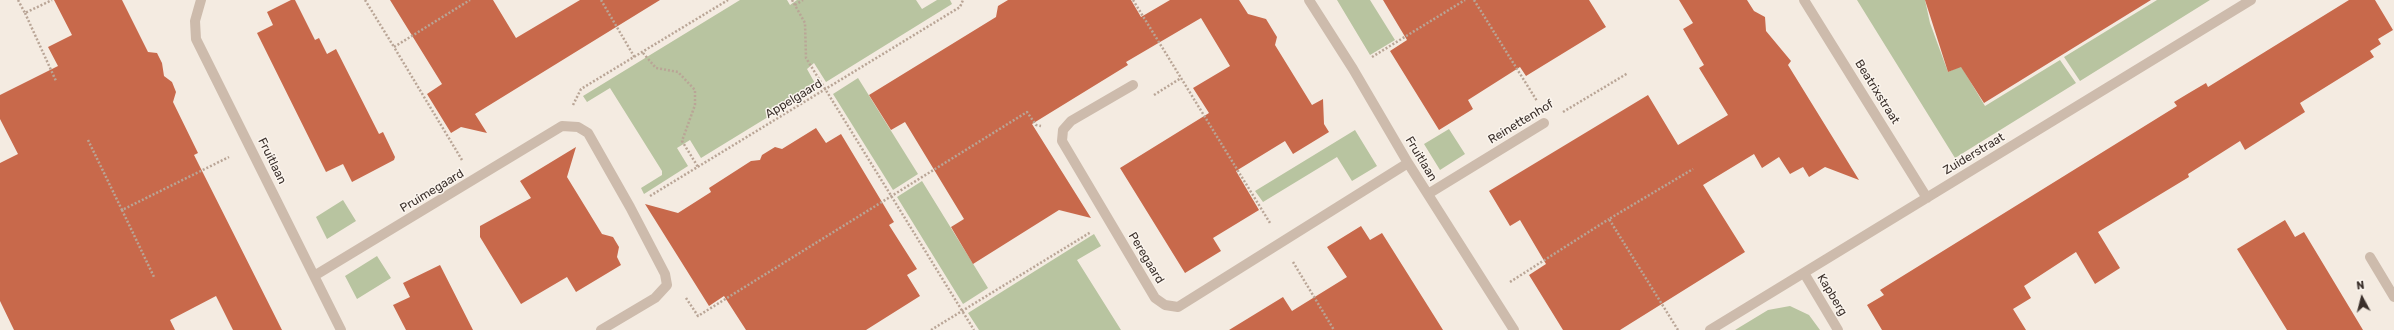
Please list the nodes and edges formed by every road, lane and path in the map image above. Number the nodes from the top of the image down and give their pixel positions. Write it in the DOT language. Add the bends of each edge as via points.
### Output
graph roads {
  1 [pos="18,0"];
  2 [pos="52,0"];
  3 [pos="201,0"];
  4 [pos="365,0"];
  5 [pos="470,0"];
  6 [pos="601,0"];
  7 [pos="728,0"];
  8 [pos="792,0"];
  9 [pos="803,0"];
  10 [pos="963,0"];
  11 [pos="1133,0"];
  12 [pos="1309,0"];
  13 [pos="1465,0"];
  14 [pos="1474,0"];
  15 [pos="1804,0"];
  16 [pos="2251,0"];
  17 [pos="795,5"];
  18 [pos="25,13"];
  19 [pos="394,47"];
  20 [pos="643,53"];
  21 [pos="635,58"];
  22 [pos="1353,69"];
  23 [pos="1628,73"];
  24 [pos="1181,78"];
  25 [pos="56,82"];
  26 [pos="1133,85"];
  27 [pos="825,91"];
  28 [pos="1547,122"];
  29 [pos="562,126"];
  30 [pos="1063,130"];
  31 [pos="88,140"];
  32 [pos="251,146"];
  33 [pos="1408,163"];
  34 [pos="698,167"];
  35 [pos="1693,169"];
  36 [pos="474,180"];
  37 [pos="1428,194"];
  38 [pos="890,197"];
  39 [pos="1927,198"];
  40 [pos="630,207"];
  41 [pos="122,210"];
  42 [pos="1610,219"];
  43 [pos="1108,221"];
  44 [pos="1282,243"];
  45 [pos="2370,257"];
  46 [pos="1804,273"];
  47 [pos="314,276"];
  48 [pos="154,277"];
  49 [pos="667,285"];
  50 [pos="1491,294"];
  51 [pos="2394,297"];
  52 [pos="961,312"];
  53 [pos="341,330"];
  54 [pos="602,330"];
  55 [pos="931,330"];
  56 [pos="974,330"];
  57 [pos="1334,330"];
  58 [pos="1514,330"];
  59 [pos="1678,330"];
  60 [pos="1710,330"];
  61 [pos="1838,330"];
  1 -- 18 [label="path"];
  2 -- 18 [label="path"];
  3 -- 32 [label="street, Fruitlaan" via="195,20 196,39"];
  4 -- 19 [label="path"];
  5 -- 19 [label="path"];
  6 -- 21 [label="path"];
  7 -- 20 [label="path"];
  8 -- 17 [label="path"];
  9 -- 17 [label="path"];
  10 -- 27 [label="path, Appelgaard" via="960,7"];
  11 -- 24 [label="path"];
  12 -- 22 [label="street, Fruitlaan"];
  13 -- 22 [label="path"];
  14 -- 28 [label="path"];
  15 -- 39 [label="street, Beatrixstraat"];
  16 -- 39 [label="street, Zuiderstraat"];
  17 -- 27 [label="path" via="805,23 806,58"];
  18 -- 25 [label="path"];
  19 -- 36 [label="path"];
  20 -- 21 [label="path"];
  20 -- 34 [label="path" via="656,68 678,72 694,90 695,105 682,141"];
  21 -- 29 [label="path" via="581,89"];
  22 -- 33 [label="street, Fruitlaan"];
  23 -- 28 [label="path, Reinettenhof"];
  24 -- 26 [label="path" via="1151,97"];
  24 -- 44 [label="path"];
  26 -- 30 [label="street" via="1071,120"];
  27 -- 34 [label="path, Appelgaard"];
  27 -- 38 [label="path"];
  28 -- 37 [label="street, Reinettenhof"];
  29 -- 36 [label="street, Pruimegaard"];
  29 -- 40 [label="street" via="578,127 588,133"];
  30 -- 38 [label="path" via="1036,125 1027,112"];
  30 -- 43 [label="street, Peregaard" via="1062,141"];
  31 -- 41 [label="path"];
  32 -- 41 [label="path"];
  32 -- 47 [label="street, Fruitlaan"];
  33 -- 37 [label="street, Fruitlaan"];
  33 -- 44 [label="street, Peregaard"];
  34 -- 40 [label="path, Appelgaard"];
  35 -- 42 [label="path"];
  36 -- 47 [label="street, Pruimegaard"];
  37 -- 50 [label="street, Fruitlaan"];
  38 -- 49 [label="path" via="698,316 682,291"];
  38 -- 52 [label="path"];
  39 -- 46 [label="street, Zuiderstraat"];
  40 -- 49 [label="street" via="665,274"];
  41 -- 48 [label="path"];
  42 -- 50 [label="path"];
  42 -- 59 [label="path"];
  43 -- 44 [label="street, Peregaard" via="1155,298 1165,306 1178,307"];
  43 -- 52 [label="path"];
  44 -- 57 [label="path"];
  45 -- 51 [label="street"];
  46 -- 60 [label="street, Zuiderstraat"];
  46 -- 61 [label="street, Kapberg"];
  47 -- 53 [label="street, Fruitlaan"];
  49 -- 54 [label="street" via="655,298"];
  50 -- 58 [label="street, Fruitlaan"];
  52 -- 55 [label="path"];
  52 -- 56 [label="path"];
}
